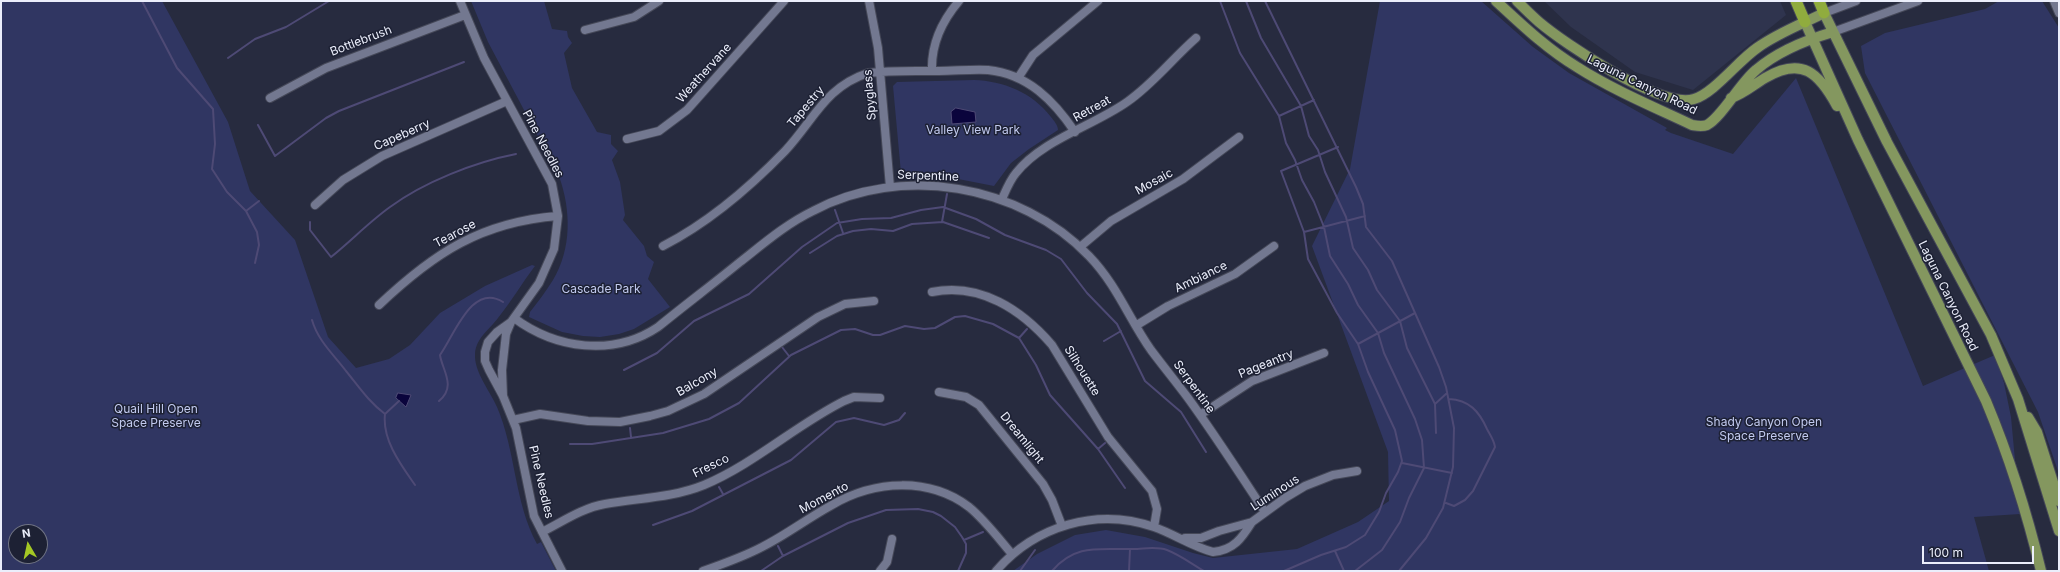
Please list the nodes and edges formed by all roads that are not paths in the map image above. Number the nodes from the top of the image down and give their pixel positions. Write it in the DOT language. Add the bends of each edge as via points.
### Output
graph roads {
  1 [pos="460,1"];
  2 [pos="659,1"];
  3 [pos="784,1"];
  4 [pos="869,1"];
  5 [pos="959,1"];
  6 [pos="1098,1"];
  7 [pos="1496,1"];
  8 [pos="1517,1"];
  9 [pos="1796,1"];
  10 [pos="1819,1"];
  11 [pos="1856,1"];
  12 [pos="1918,1"];
  13 [pos="2054,1"];
  14 [pos="1824,13"];
  15 [pos="2059,13"];
  16 [pos="465,15"];
  17 [pos="1805,22"];
  18 [pos="584,30"];
  19 [pos="1833,32"];
  20 [pos="1196,38"];
  21 [pos="1814,38"];
  22 [pos="932,71"];
  23 [pos="880,72"];
  24 [pos="1018,78"];
  25 [pos="270,98"];
  26 [pos="1731,98"];
  27 [pos="507,101"];
  28 [pos="1075,132"];
  29 [pos="1239,137"];
  30 [pos="627,139"];
  31 [pos="1858,140"];
  32 [pos="890,187"];
  33 [pos="1002,199"];
  34 [pos="315,204"];
  35 [pos="558,216"];
  36 [pos="663,246"];
  37 [pos="1274,246"];
  38 [pos="1080,247"];
  39 [pos="932,292"];
  40 [pos="874,301"];
  41 [pos="379,305"];
  42 [pos="513,320"];
  43 [pos="1137,325"];
  44 [pos="1324,353"];
  45 [pos="939,392"];
  46 [pos="503,396"];
  47 [pos="880,398"];
  48 [pos="2018,399"];
  49 [pos="1200,415"];
  50 [pos="513,420"];
  51 [pos="1357,471"];
  52 [pos="2059,501"];
  53 [pos="1265,512"];
  54 [pos="1252,522"];
  55 [pos="1062,526"];
  56 [pos="1154,527"];
  57 [pos="2059,531"];
  58 [pos="542,532"];
  59 [pos="1182,538"];
  60 [pos="892,539"];
  61 [pos="1012,554"];
  62 [pos="562,571"];
  63 [pos="703,571"];
  64 [pos="880,571"];
  65 [pos="996,571"];
  66 [pos="2041,571"];
  1 -- 16 [label="street, Pine Needles"];
  2 -- 18 [label="street" via="634,17"];
  3 -- 30 [label="street, Weathervane" via="687,110 659,131"];
  4 -- 23 [label="street, Spyglass"];
  5 -- 22 [label="street" via="946,19 936,41"];
  6 -- 24 [label="street" via="1033,55"];
  7 -- 26 [label="main road, Laguna Canyon Road" via="1530,33 1577,67 1632,97 1692,125 1700,127 1712,122"];
  8 -- 17 [label="main road, Laguna Canyon Road" via="1540,22 1585,55 1638,85 1680,101 1694,99 1706,92 1756,48"];
  9 -- 17 [label="highway"];
  10 -- 14 [label="highway"];
  11 -- 14 [label="street"];
  12 -- 19 [label="street"];
  13 -- 15 [label="street"];
  14 -- 17 [label="main road, Laguna Canyon Road"];
  14 -- 19 [label="main road, Laguna Canyon Road"];
  16 -- 25 [label="street, Bottlebrush" via="326,68"];
  16 -- 27 [label="street, Pine Needles"];
  17 -- 21 [label="main road, Laguna Canyon Road"];
  19 -- 21 [label="main road, Laguna Canyon Road"];
  19 -- 48 [label="main road, Laguna Canyon Road" via="1887,142 1991,335"];
  20 -- 28 [label="street, Retreat" via="1137,95"];
  21 -- 26 [label="main road, Laguna Canyon Road" via="1769,60 1746,79"];
  21 -- 31 [label="main road, Laguna Canyon Road"];
  22 -- 23 [label="street, Tapestry"];
  22 -- 24 [label="street, Tapestry" via="989,70"];
  23 -- 32 [label="street, Spyglass"];
  23 -- 36 [label="street, Tapestry" via="862,76 833,92 786,150 758,177 685,235"];
  24 -- 28 [label="street, Tapestry" via="1051,100"];
  26 -- 31 [label="main road" via="1780,71 1794,68 1807,70 1816,75 1827,89 1850,131"];
  27 -- 34 [label="street, Capeberry" via="382,156 344,180"];
  27 -- 35 [label="street, Pine Needles" via="552,184"];
  28 -- 33 [label="street, Retreat" via="1022,166 1011,180"];
  29 -- 38 [label="street, Mosaic" via="1184,179 1111,221"];
  31 -- 66 [label="main road, Laguna Canyon Road" via="1989,408 2007,452"];
  32 -- 33 [label="street, Serpentine" via="941,187"];
  32 -- 42 [label="street, Serpentine" via="843,198 803,216 767,241 658,327 632,341 607,346 581,346 552,338"];
  33 -- 38 [label="street, Serpentine" via="1045,222"];
  35 -- 41 [label="street, Tearose" via="507,223 466,241 424,266"];
  35 -- 42 [label="street, Pine Needles" via="552,257 539,283"];
  37 -- 43 [label="street, Ambiance" via="1227,279 1168,306"];
  38 -- 43 [label="street, Serpentine" via="1110,281"];
  39 -- 56 [label="street, Silhouette" via="959,289 991,298 1008,306 1043,334 1108,437 1152,491 1157,509"];
  40 -- 50 [label="street, Balcony" via="846,304 818,317 704,394 668,411 620,422 588,421 540,414"];
  42 -- 46 [label="street, Pine Needles" via="506,334 502,364"];
  42 -- 46 [label="street, Pine Needles" via="492,336 485,352 488,370"];
  43 -- 49 [label="street, Serpentine" via="1150,348"];
  44 -- 49 [label="street, Pageantry" via="1252,381"];
  45 -- 55 [label="street, Dreamlight" via="966,397 979,405 1043,484"];
  46 -- 50 [label="street, Pine Needles"];
  47 -- 58 [label="street, Fresco" via="854,397 844,401 702,486 670,495 590,508"];
  48 -- 52 [label="main road" via="2037,432"];
  48 -- 57 [label="main road, Laguna Canyon Road"];
  49 -- 53 [label="street, Serpentine"];
  50 -- 58 [label="street, Pine Needles" via="533,510"];
  51 -- 53 [label="street, Luminous" via="1333,475 1314,482"];
  53 -- 54 [label="street, Luminous"];
  54 -- 59 [label="street, Luminous" via="1201,538"];
  54 -- 59 [label="street, Luminous" via="1237,543 1224,550 1206,550"];
  55 -- 56 [label="street, Luminous" via="1086,520 1110,519"];
  55 -- 61 [label="street, Luminous" via="1034,539"];
  56 -- 59 [label="street, Luminous"];
  58 -- 62 [label="street, Pine Needles"];
  60 -- 64 [label="street" via="887,562"];
  61 -- 63 [label="street, Momento" via="970,508 956,499 927,487 911,484 892,485 861,492 843,500 762,547"];
  61 -- 65 [label="street, Luminous"];
}
